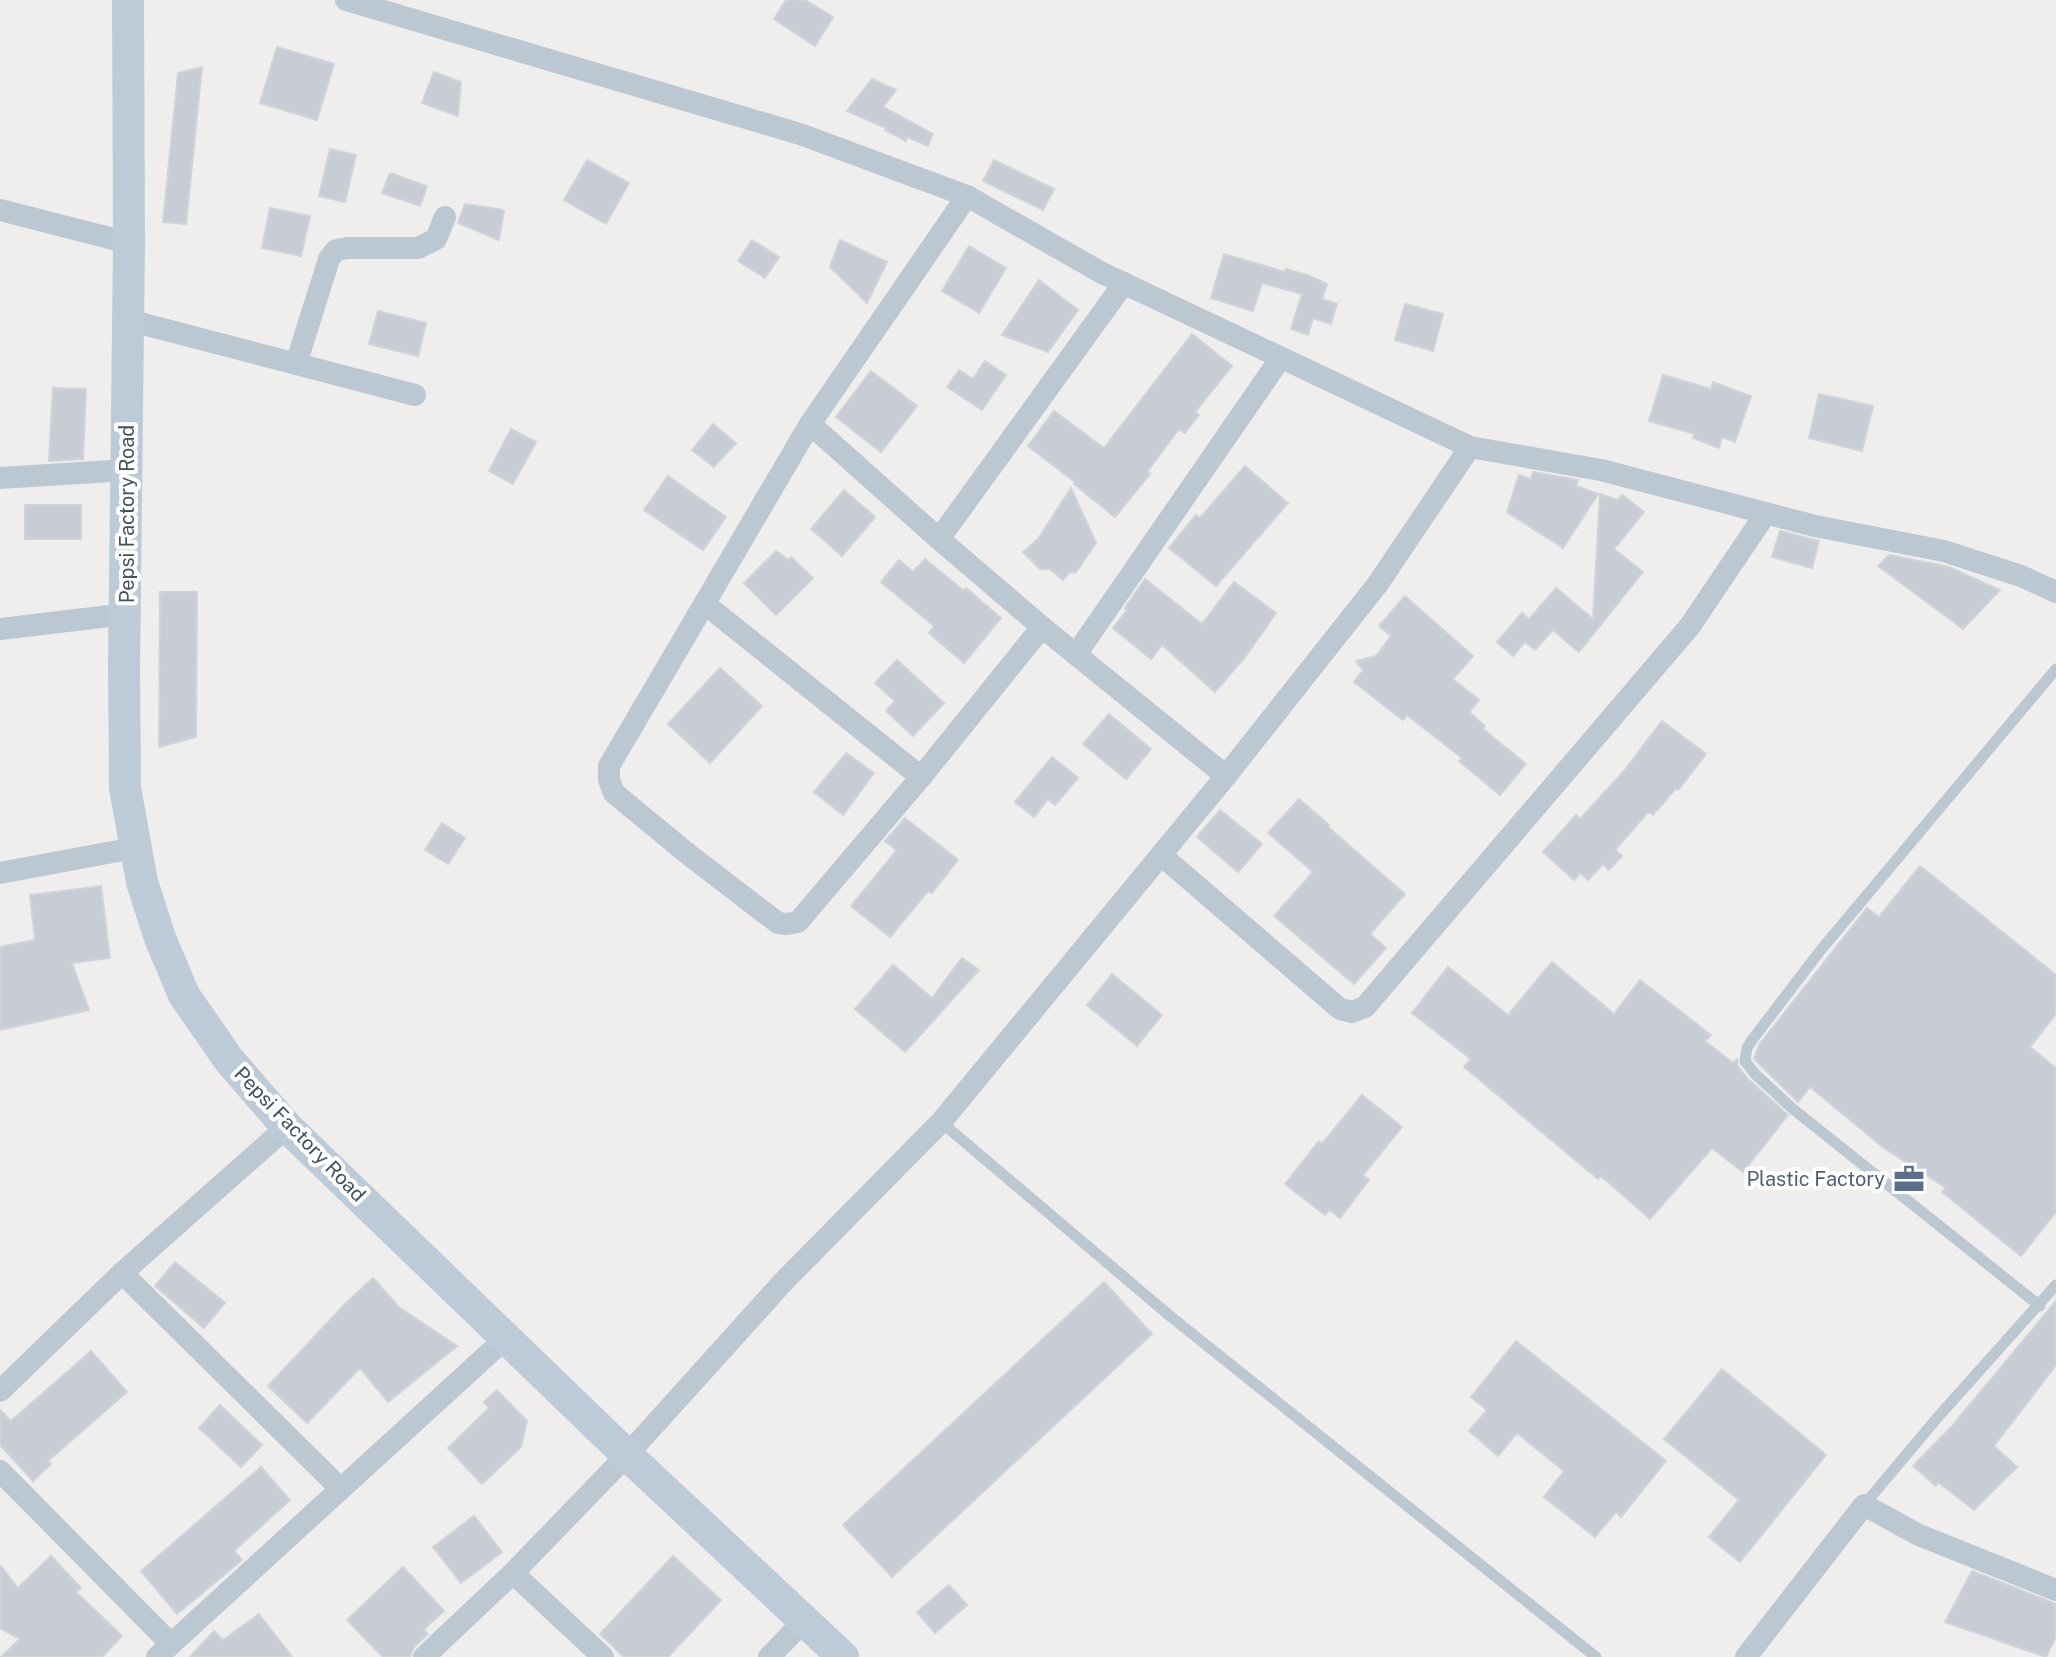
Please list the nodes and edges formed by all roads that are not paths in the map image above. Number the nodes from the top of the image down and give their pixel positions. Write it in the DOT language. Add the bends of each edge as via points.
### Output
graph roads {
  1 [pos="128,0"];
  2 [pos="346,0"];
  3 [pos="967,196"];
  4 [pos="0,210"];
  5 [pos="445,217"];
  6 [pos="129,243"];
  7 [pos="1124,283"];
  8 [pos="128,320"];
  9 [pos="1280,359"];
  10 [pos="296,364"];
  11 [pos="415,395"];
  12 [pos="810,424"];
  13 [pos="1470,447"];
  14 [pos="128,470"];
  15 [pos="0,478"];
  16 [pos="1766,513"];
  17 [pos="939,539"];
  18 [pos="2056,592"];
  19 [pos="705,604"];
  20 [pos="126,614"];
  21 [pos="1042,627"];
  22 [pos="0,629"];
  23 [pos="1077,653"];
  24 [pos="2056,669"];
  25 [pos="1226,776"];
  26 [pos="921,777"];
  27 [pos="134,848"];
  28 [pos="1161,855"];
  29 [pos="0,873"];
  30 [pos="941,1122"];
  31 [pos="287,1127"];
  32 [pos="122,1273"];
  33 [pos="2056,1285"];
  34 [pos="2040,1306"];
  35 [pos="507,1337"];
  36 [pos="0,1391"];
  37 [pos="627,1455"];
  38 [pos="0,1471"];
  39 [pos="340,1488"];
  40 [pos="1864,1505"];
  41 [pos="513,1573"];
  42 [pos="2056,1590"];
  43 [pos="804,1621"];
  44 [pos="164,1650"];
  45 [pos="424,1657"];
  46 [pos="603,1657"];
  47 [pos="769,1657"];
  48 [pos="843,1657"];
  49 [pos="1596,1657"];
  50 [pos="1746,1657"];
  1 -- 6 [label="main road, Pepsi Factory Road"];
  2 -- 3 [label="street" via="800,134"];
  3 -- 7 [label="street"];
  3 -- 12 [label="street"];
  4 -- 6 [label="street"];
  5 -- 10 [label="street" via="436,239 418,248 336,250"];
  6 -- 8 [label="main road, Pepsi Factory Road"];
  7 -- 9 [label="street"];
  7 -- 17 [label="street"];
  8 -- 10 [label="street"];
  8 -- 14 [label="main road, Pepsi Factory Road"];
  9 -- 13 [label="street"];
  9 -- 23 [label="street"];
  10 -- 11 [label="street"];
  12 -- 17 [label="street"];
  12 -- 19 [label="street"];
  13 -- 16 [label="street" via="1601,470"];
  13 -- 25 [label="street" via="1377,585"];
  14 -- 15 [label="street"];
  14 -- 20 [label="main road, Pepsi Factory Road"];
  16 -- 18 [label="street" via="1944,551"];
  16 -- 28 [label="street" via="1690,626 1365,1007 1340,1009"];
  17 -- 21 [label="street"];
  19 -- 26 [label="street"];
  19 -- 26 [label="street" via="609,766 614,793 688,854 778,923 798,922"];
  20 -- 22 [label="street"];
  20 -- 27 [label="main road, Pepsi Factory Road" via="125,788"];
  21 -- 23 [label="street"];
  21 -- 26 [label="street"];
  23 -- 25 [label="street"];
  24 -- 34 [label="lane" via="1820,951 1752,1040 1745,1061 1793,1109"];
  25 -- 28 [label="street"];
  27 -- 29 [label="street"];
  27 -- 31 [label="main road, Pepsi Factory Road" via="160,938 184,995 229,1060"];
  28 -- 30 [label="street"];
  30 -- 37 [label="street" via="785,1280"];
  30 -- 49 [label="lane" via="1170,1316"];
  31 -- 32 [label="street"];
  31 -- 35 [label="main road, Pepsi Factory Road"];
  32 -- 36 [label="street"];
  32 -- 39 [label="street"];
  33 -- 34 [label="lane"];
  34 -- 40 [label="lane"];
  35 -- 37 [label="main road, Pepsi Factory Road"];
  35 -- 39 [label="street"];
  37 -- 41 [label="street"];
  37 -- 43 [label="main road, Pepsi Factory Road"];
  38 -- 44 [label="street"];
  39 -- 44 [label="street"];
  40 -- 42 [label="street" via="1919,1535"];
  40 -- 50 [label="street"];
  41 -- 45 [label="street"];
  41 -- 46 [label="street"];
  43 -- 47 [label="street"];
  43 -- 48 [label="main road, Pepsi Factory Road"];
}
